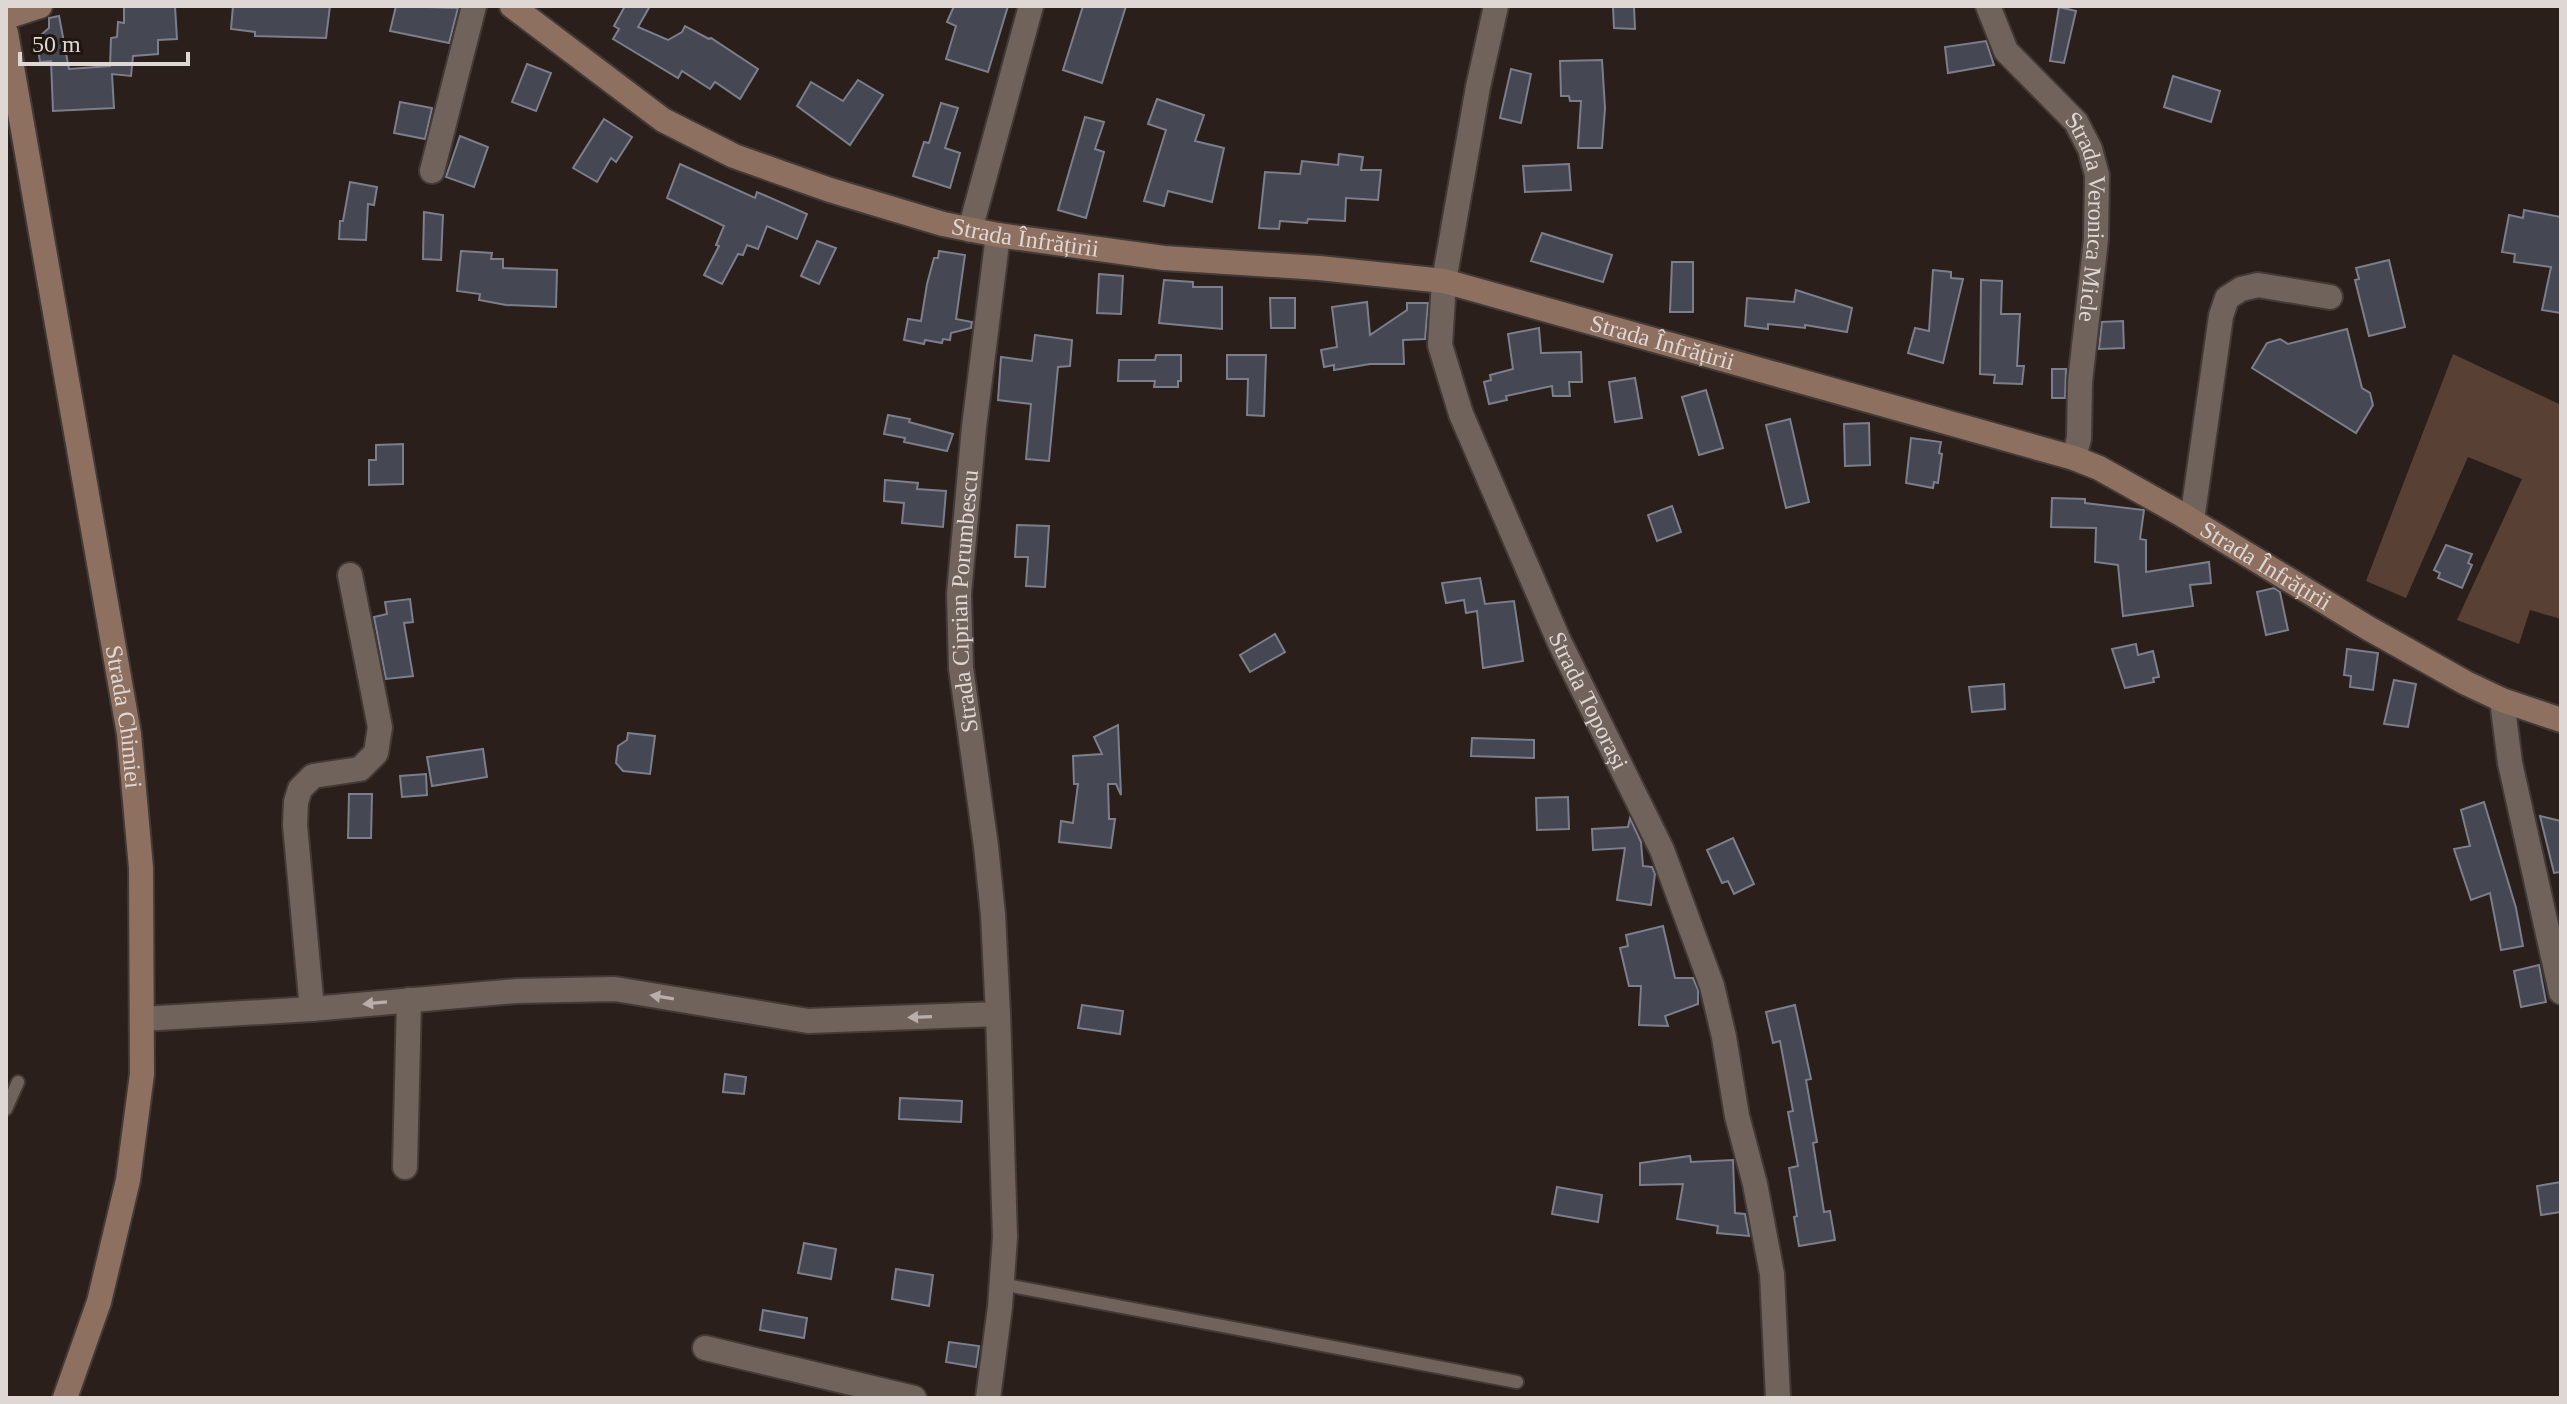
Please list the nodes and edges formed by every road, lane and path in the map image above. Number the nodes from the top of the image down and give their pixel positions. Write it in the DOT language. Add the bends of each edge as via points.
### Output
graph roads {
  1 [pos="40,6"];
  2 [pos="474,6"];
  3 [pos="512,6"];
  4 [pos="1031,6"];
  5 [pos="1496,6"];
  6 [pos="1988,6"];
  7 [pos="6,17"];
  8 [pos="6,33"];
  9 [pos="432,171"];
  10 [pos="970,230"];
  11 [pos="998,235"];
  12 [pos="1444,281"];
  13 [pos="2330,297"];
  14 [pos="2074,458"];
  15 [pos="2192,520"];
  16 [pos="350,575"];
  17 [pos="2502,700"];
  18 [pos="2561,720"];
  19 [pos="2551,907"];
  20 [pos="2561,992"];
  21 [pos="409,1000"];
  22 [pos="312,1009"];
  23 [pos="998,1014"];
  24 [pos="142,1019"];
  25 [pos="18,1082"];
  26 [pos="6,1109"];
  27 [pos="405,1167"];
  28 [pos="1001,1284"];
  29 [pos="705,1348"];
  30 [pos="1517,1382"];
  31 [pos="65,1398"];
  32 [pos="914,1398"];
  33 [pos="988,1398"];
  34 [pos="1778,1398"];
  1 -- 7 [label="main road"];
  2 -- 9 [label="street"];
  3 -- 10 [label="main road, Strada Înfrățirii" via="663,120 734,156"];
  4 -- 10 [label="street"];
  5 -- 12 [label="street, Strada Toporași"];
  6 -- 14 [label="street, Strada Veronica Micle" via="2006,51 2076,122 2097,175 2096,239"];
  8 -- 24 [label="main road, Strada Chimiei" via="129,734 141,868"];
  10 -- 11 [label="main road, Strada Înfrățirii"];
  11 -- 12 [label="main road, Strada Înfrățirii" via="1164,258"];
  11 -- 23 [label="street, Strada Ciprian Porumbescu" via="959,594 961,668 986,846"];
  12 -- 14 [label="main road, Strada Înfrățirii"];
  12 -- 34 [label="street, Strada Toporași" via="1440,345 1461,414 1559,641 1662,850 1712,986 1772,1274"];
  13 -- 15 [label="street" via="2258,285 2227,298"];
  14 -- 15 [label="main road, Strada Înfrățirii"];
  15 -- 17 [label="main road, Strada Înfrățirii" via="2368,628"];
  16 -- 22 [label="street" via="380,727 376,753 360,769 313,776 296,802"];
  17 -- 18 [label="main road, Strada Înfrățirii"];
  17 -- 19 [label="street" via="2510,763"];
  19 -- 20 [label="street"];
  21 -- 22 [label="street, one-way"];
  23 -- 21 [label="street, one-way" via="808,1021 615,989"];
  21 -- 27 [label="street"];
  22 -- 24 [label="street"];
  23 -- 28 [label="street, Strada Ciprian Porumbescu" via="1005,1237"];
  24 -- 31 [label="main road, Strada Chimiei" via="142,1074 128,1180 99,1302"];
  25 -- 26 [label="lane"];
  28 -- 30 [label="lane"];
  28 -- 33 [label="street, Strada Ciprian Porumbescu"];
  29 -- 32 [label="street"];
}
